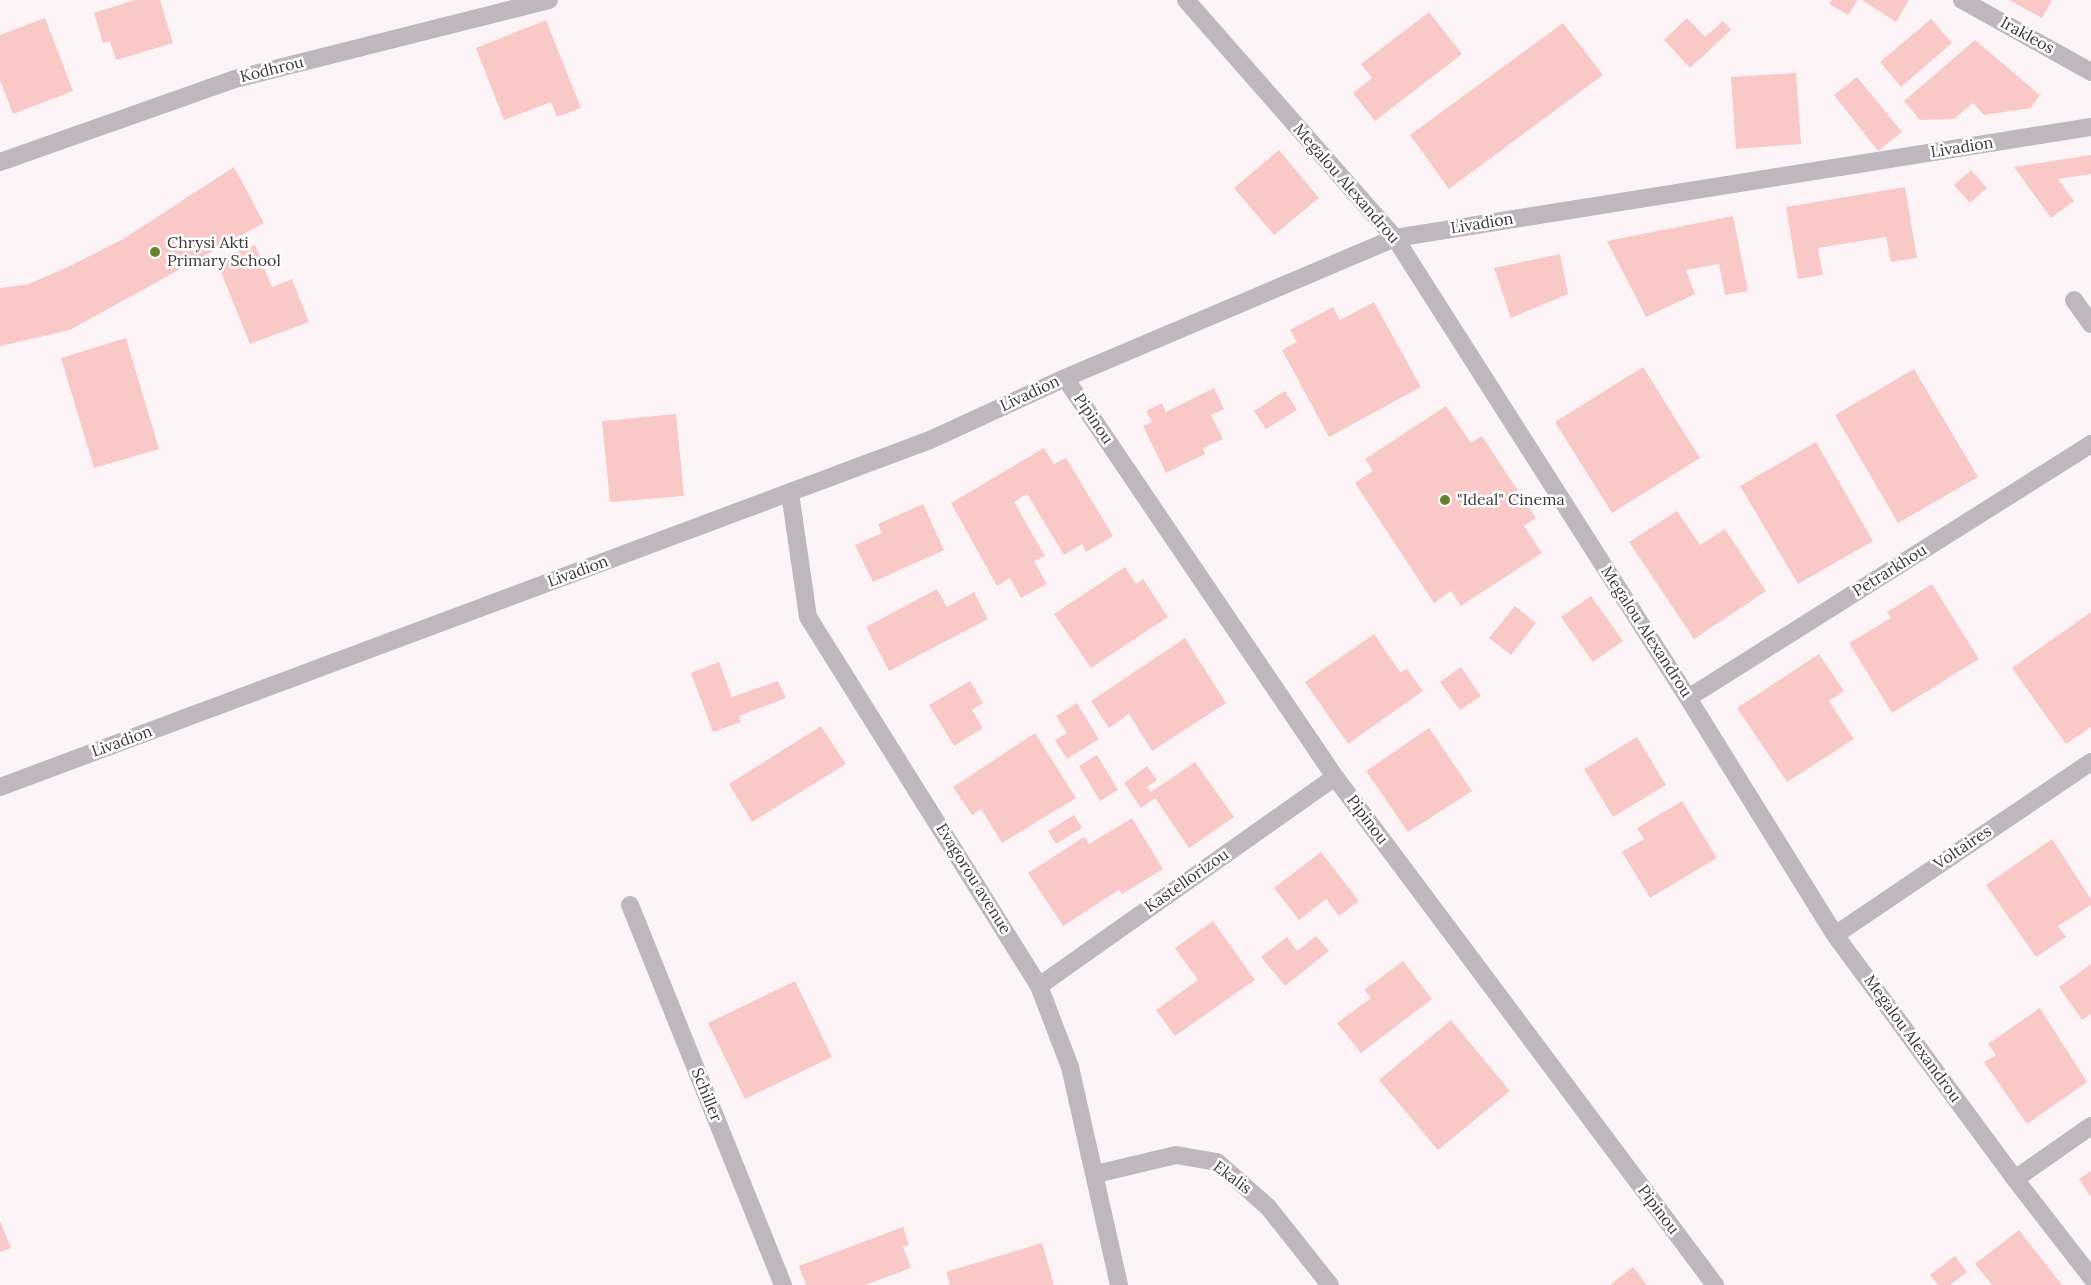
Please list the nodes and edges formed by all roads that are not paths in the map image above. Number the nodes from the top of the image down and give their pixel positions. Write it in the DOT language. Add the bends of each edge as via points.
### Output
graph roads {
  1 [pos="549,0"];
  2 [pos="1186,0"];
  3 [pos="1962,0"];
  4 [pos="2091,72"];
  5 [pos="2091,127"];
  6 [pos="0,162"];
  7 [pos="1395,238"];
  8 [pos="2074,300"];
  9 [pos="2091,324"];
  10 [pos="1065,378"];
  11 [pos="2091,444"];
  12 [pos="790,493"];
  13 [pos="1688,698"];
  14 [pos="2091,762"];
  15 [pos="1335,777"];
  16 [pos="0,788"];
  17 [pos="630,904"];
  18 [pos="1835,935"];
  19 [pos="1039,986"];
  20 [pos="2091,1126"];
  21 [pos="1096,1174"];
  22 [pos="2015,1179"];
  23 [pos="2091,1277"];
  24 [pos="783,1285"];
  25 [pos="1119,1285"];
  26 [pos="1330,1285"];
  27 [pos="1715,1285"];
  1 -- 6 [label="street, Kodhrou" via="235,79"];
  2 -- 7 [label="street, Megalou Alexandrou"];
  3 -- 4 [label="street, Irakleos"];
  5 -- 7 [label="street, Livadion"];
  7 -- 10 [label="street, Livadion"];
  7 -- 13 [label="street, Megalou Alexandrou"];
  8 -- 9 [label="street"];
  10 -- 12 [label="street, Livadion" via="930,440"];
  10 -- 15 [label="street, Pipinou"];
  11 -- 13 [label="street, Petrarkhou"];
  12 -- 16 [label="street, Livadion"];
  12 -- 19 [label="street, Evagorou avenue" via="808,617"];
  13 -- 18 [label="street, Megalou Alexandrou"];
  14 -- 18 [label="street, Voltaires"];
  15 -- 19 [label="street, Kastellorizou"];
  15 -- 27 [label="street, Pipinou"];
  17 -- 24 [label="street, Schiller"];
  18 -- 22 [label="street, Megalou Alexandrou"];
  19 -- 21 [label="street, Evagorou avenue" via="1070,1067"];
  20 -- 22 [label="street"];
  21 -- 25 [label="street, Evagorou avenue"];
  21 -- 26 [label="street, Ekalis" via="1176,1155 1217,1162 1268,1207"];
  22 -- 23 [label="street, Megalou Alexandrou"];
}
